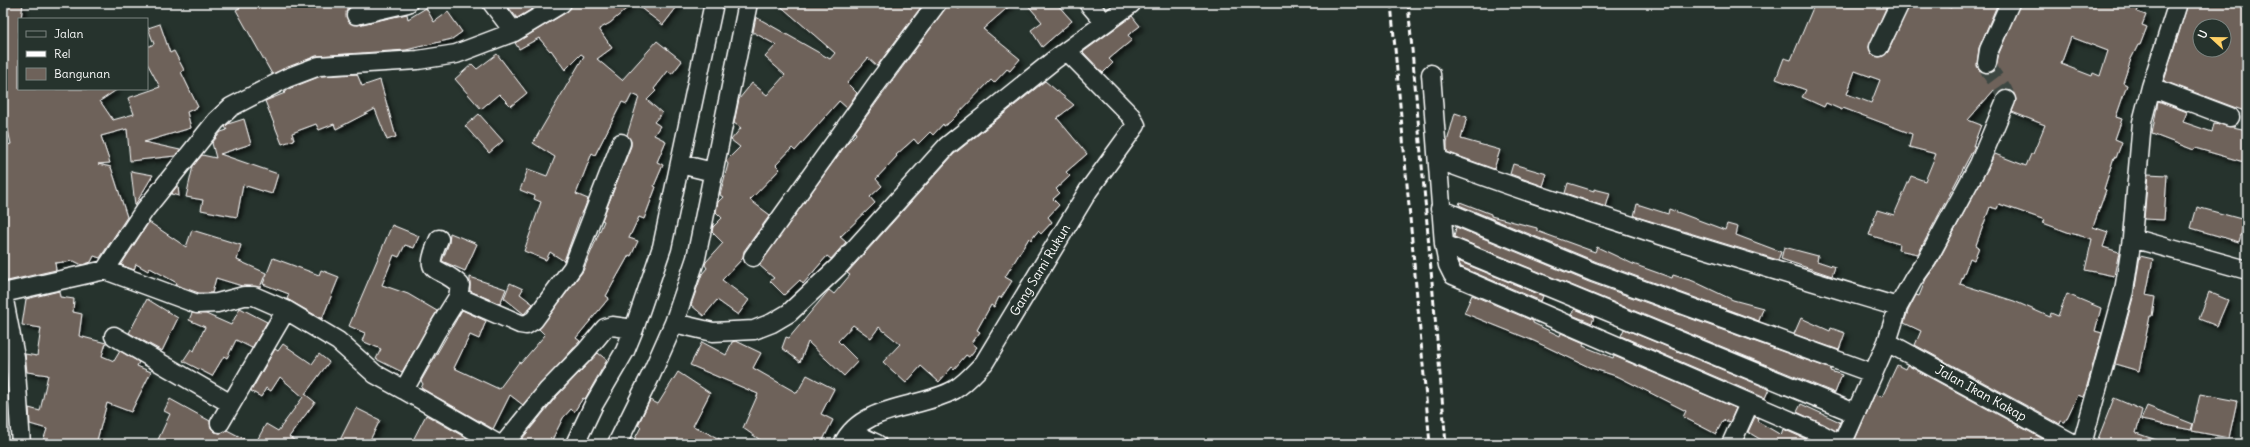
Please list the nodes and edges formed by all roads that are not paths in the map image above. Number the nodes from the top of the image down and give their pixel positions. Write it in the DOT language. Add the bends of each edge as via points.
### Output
graph roads {
  1 [pos="408,3"];
  2 [pos="492,3"];
  3 [pos="562,3"];
  4 [pos="714,3"];
  5 [pos="748,3"];
  6 [pos="937,3"];
  7 [pos="1088,3"];
  8 [pos="1900,3"];
  9 [pos="2010,3"];
  10 [pos="2178,3"];
  11 [pos="1131,4"];
  12 [pos="356,15"];
  13 [pos="1106,23"];
  14 [pos="514,32"];
  15 [pos="1879,47"];
  16 [pos="1067,50"];
  17 [pos="1987,64"];
  18 [pos="1431,74"];
  19 [pos="2151,87"];
  20 [pos="2006,100"];
  21 [pos="2230,117"];
  22 [pos="621,143"];
  23 [pos="1439,160"];
  24 [pos="696,168"];
  25 [pos="1440,209"];
  26 [pos="2132,238"];
  27 [pos="439,239"];
  28 [pos="1444,244"];
  29 [pos="753,257"];
  30 [pos="105,270"];
  31 [pos="2247,270"];
  32 [pos="3,294"];
  33 [pos="458,297"];
  34 [pos="1898,307"];
  35 [pos="286,310"];
  36 [pos="674,323"];
  37 [pos="634,329"];
  38 [pos="114,336"];
  39 [pos="1887,342"];
  40 [pos="1872,373"];
  41 [pos="404,390"];
  42 [pos="231,404"];
  43 [pos="1749,404"];
  44 [pos="1855,414"];
  45 [pos="220,423"];
  46 [pos="847,438"];
  47 [pos="1816,439"];
  48 [pos="21,444"];
  49 [pos="498,444"];
  50 [pos="504,444"];
  51 [pos="575,444"];
  52 [pos="617,444"];
  53 [pos="877,444"];
  54 [pos="1731,444"];
  55 [pos="1841,444"];
  56 [pos="2074,444"];
  57 [pos="2082,444"];
  1 -- 12 [label="street"];
  2 -- 14 [label="street"];
  3 -- 14 [label="street"];
  4 -- 24 [label="street"];
  5 -- 24 [label="street"];
  6 -- 29 [label="street"];
  7 -- 13 [label="street"];
  8 -- 15 [label="street"];
  9 -- 17 [label="street" via="1989,50"];
  10 -- 19 [label="street"];
  11 -- 13 [label="street"];
  13 -- 16 [label="street"];
  14 -- 30 [label="street" via="456,54 434,58 319,66 287,78 231,107 216,121 144,211"];
  16 -- 36 [label="street" via="947,146 839,266 788,313 754,330 713,332"];
  16 -- 46 [label="street, Gang Sami Rukun" via="1131,116 1136,125 1088,191 979,368 966,382 952,391 876,416 856,426"];
  18 -- 23 [label="street"];
  19 -- 21 [label="street"];
  19 -- 26 [label="street" via="2142,122"];
  20 -- 34 [label="street" via="1980,164"];
  22 -- 33 [label="street" via="574,267 534,320 526,325 520,324"];
  23 -- 25 [label="street"];
  23 -- 34 [label="street" via="1491,180 1687,244"];
  24 -- 36 [label="street" via="696,258"];
  24 -- 37 [label="street" via="662,247"];
  25 -- 28 [label="street"];
  25 -- 40 [label="street" via="1593,272"];
  26 -- 31 [label="street"];
  26 -- 57 [label="street" via="2124,291"];
  27 -- 33 [label="street" via="430,263 432,268 460,285"];
  28 -- 43 [label="street" via="1448,265 1453,275"];
  28 -- 44 [label="street"];
  30 -- 32 [label="street"];
  30 -- 35 [label="street" via="197,304 217,303 248,296"];
  32 -- 48 [label="street" via="14,357"];
  33 -- 41 [label="street"];
  34 -- 39 [label="street"];
  35 -- 41 [label="street" via="338,341 375,374"];
  35 -- 42 [label="street"];
  36 -- 52 [label="street"];
  37 -- 50 [label="street" via="612,326 605,328 548,390"];
  37 -- 51 [label="street" via="625,351 594,404"];
  38 -- 42 [label="street"];
  39 -- 40 [label="street"];
  39 -- 56 [label="street, Jalan Ikan Kakap"];
  40 -- 44 [label="street"];
  41 -- 49 [label="street"];
  42 -- 45 [label="street"];
  43 -- 47 [label="street"];
  43 -- 54 [label="street"];
  44 -- 55 [label="street"];
  46 -- 53 [label="street"];
  47 -- 55 [label="street"];
}
